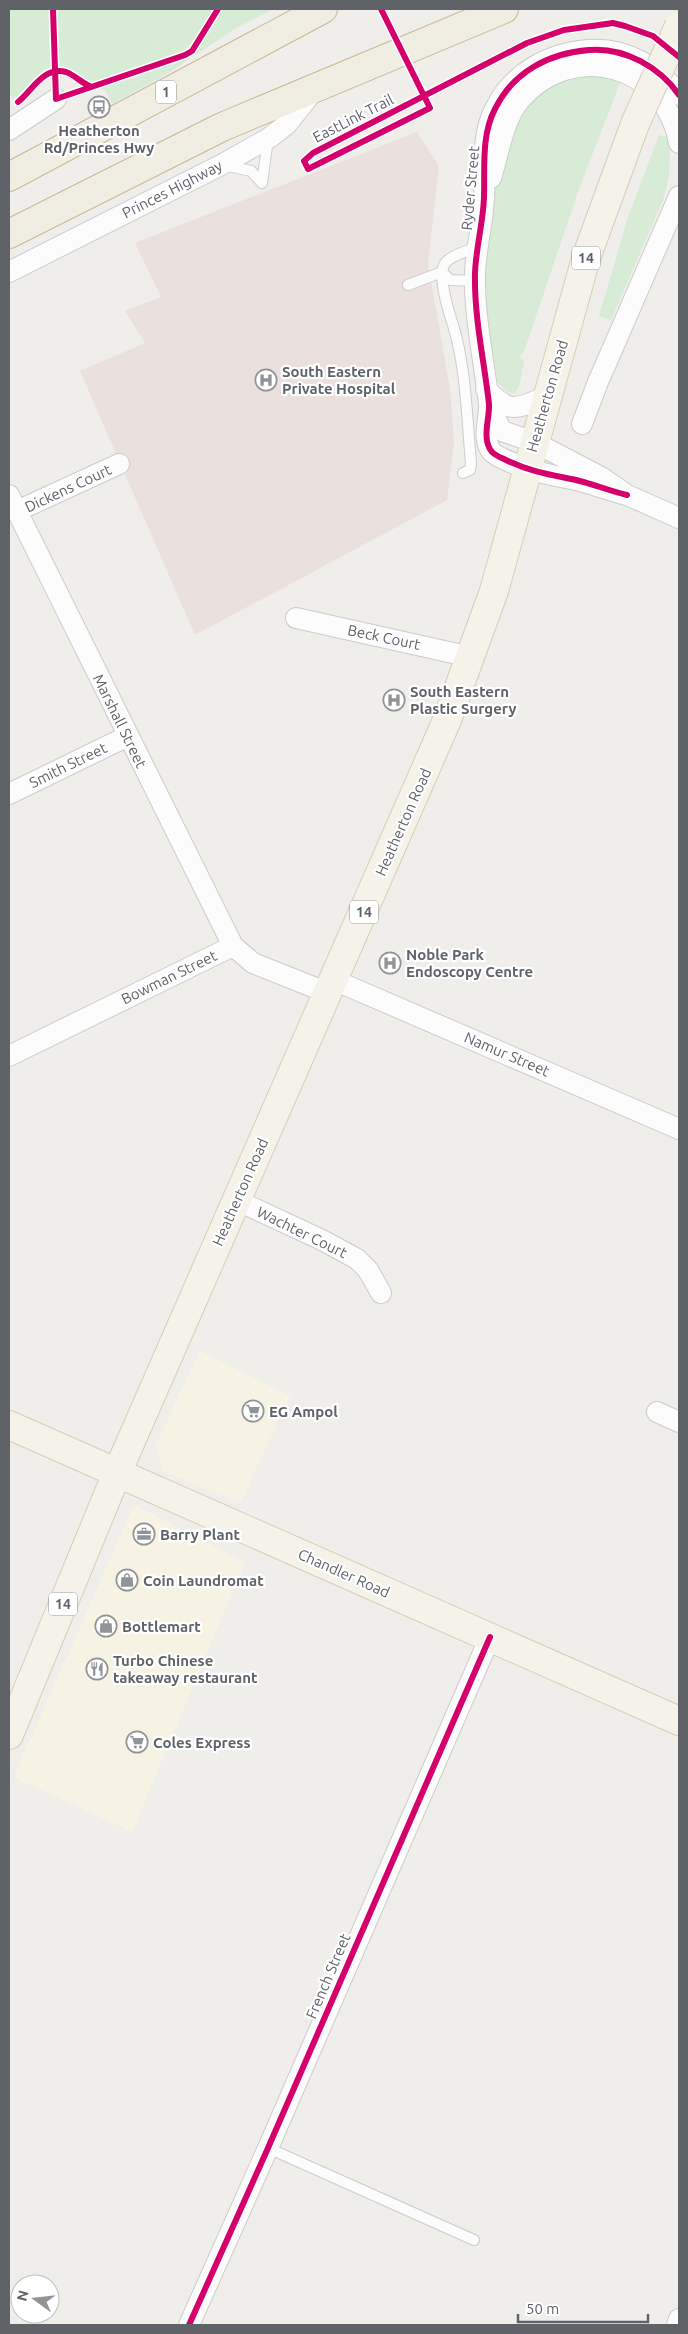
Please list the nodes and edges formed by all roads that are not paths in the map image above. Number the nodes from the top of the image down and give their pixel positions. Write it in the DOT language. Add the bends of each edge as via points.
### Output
graph roads {
  1 [pos="323,9"];
  2 [pos="504,9"];
  3 [pos="679,26"];
  4 [pos="318,85"];
  5 [pos="679,95"];
  6 [pos="56,99"];
  7 [pos="9,130"];
  8 [pos="268,138"];
  9 [pos="679,143"];
  10 [pos="221,165"];
  11 [pos="9,177"];
  12 [pos="679,196"];
  13 [pos="484,201"];
  14 [pos="9,234"];
  15 [pos="477,247"];
  16 [pos="9,272"];
  17 [pos="442,272"];
  18 [pos="475,281"];
  19 [pos="408,285"];
  20 [pos="547,396"];
  21 [pos="488,398"];
  22 [pos="582,424"];
  23 [pos="534,442"];
  24 [pos="119,464"];
  25 [pos="526,470"];
  26 [pos="463,473"];
  27 [pos="627,494"];
  28 [pos="14,516"];
  29 [pos="679,518"];
  30 [pos="296,618"];
  31 [pos="471,657"];
  32 [pos="128,736"];
  33 [pos="9,794"];
  34 [pos="233,946"];
  35 [pos="331,986"];
  36 [pos="9,1056"];
  37 [pos="679,1129"];
  38 [pos="236,1200"];
  39 [pos="381,1293"];
  40 [pos="657,1412"];
  41 [pos="679,1422"];
  42 [pos="9,1425"];
  43 [pos="117,1473"];
  44 [pos="490,1637"];
  45 [pos="679,1721"];
  46 [pos="9,1734"];
  47 [pos="268,2148"];
  48 [pos="474,2240"];
  49 [pos="679,2319"];
  50 [pos="189,2325"];
  51 [pos="677,2325"];
  1 -- 11 [label="highway, 1"];
  2 -- 4 [label="highway"];
  3 -- 20 [label="main road, Heatherton Road / 14, bridge" via="635,124 586,258"];
  4 -- 8 [label="street, Princes Highway" via="288,124"];
  4 -- 14 [label="highway" via="222,127"];
  5 -- 13 [label="street, Ryder Street" via="653,69 615,51 577,51 536,64 506,91 492,114 485,148"];
  6 -- 7 [label="street"];
  8 -- 10 [label="street, Princes Highway"];
  8 -- 10 [label="lane" via="262,183 251,171"];
  9 -- 13 [label="street, Ryder Street" via="666,107 643,82 604,66 573,68 546,78 517,104 506,126"];
  10 -- 16 [label="street, Princes Highway"];
  12 -- 22 [label="street"];
  13 -- 15 [label="street, Ryder Street"];
  15 -- 17 [label="lane" via="449,260"];
  15 -- 18 [label="street, Ryder Street"];
  17 -- 18 [label="lane" via="450,280"];
  17 -- 19 [label="lane"];
  17 -- 26 [label="lane" via="464,393 471,463 470,470"];
  18 -- 21 [label="street, Ryder Street" via="477,323"];
  20 -- 21 [label="street" via="510,408"];
  20 -- 23 [label="main road, Heatherton Road / 14"];
  21 -- 23 [label="street, Ryder Street" via="502,431"];
  21 -- 25 [label="street, Ryder Street" via="490,450"];
  23 -- 25 [label="main road, Heatherton Road / 14"];
  23 -- 27 [label="street, Ryder Street"];
  24 -- 28 [label="street, Dickens Court"];
  25 -- 27 [label="street"];
  25 -- 31 [label="main road, Heatherton Road / 14" via="494,591"];
  27 -- 29 [label="street"];
  28 -- 32 [label="street, Marshall Street"];
  30 -- 31 [label="street, Beck Court"];
  31 -- 35 [label="main road, Heatherton Road / 14" via="444,729"];
  32 -- 33 [label="street, Smith Street"];
  32 -- 34 [label="street, Marshall Street"];
  34 -- 35 [label="street, Bowman Street" via="254,963"];
  34 -- 36 [label="street, Bowman Street"];
  35 -- 37 [label="street, Namur Street"];
  35 -- 38 [label="main road, Heatherton Road / 14"];
  38 -- 39 [label="street, Wachter Court" via="356,1259 368,1270"];
  38 -- 43 [label="main road, Heatherton Road / 14"];
  40 -- 41 [label="street"];
  42 -- 43 [label="main road, Chandler Road"];
  43 -- 44 [label="main road, Chandler Road"];
  43 -- 46 [label="main road, Heatherton Road / 14"];
  44 -- 45 [label="main road, Chandler Road"];
  44 -- 47 [label="street, French Street"];
  47 -- 48 [label="lane"];
  47 -- 50 [label="street, French Street"];
  49 -- 51 [label="street"];
}
